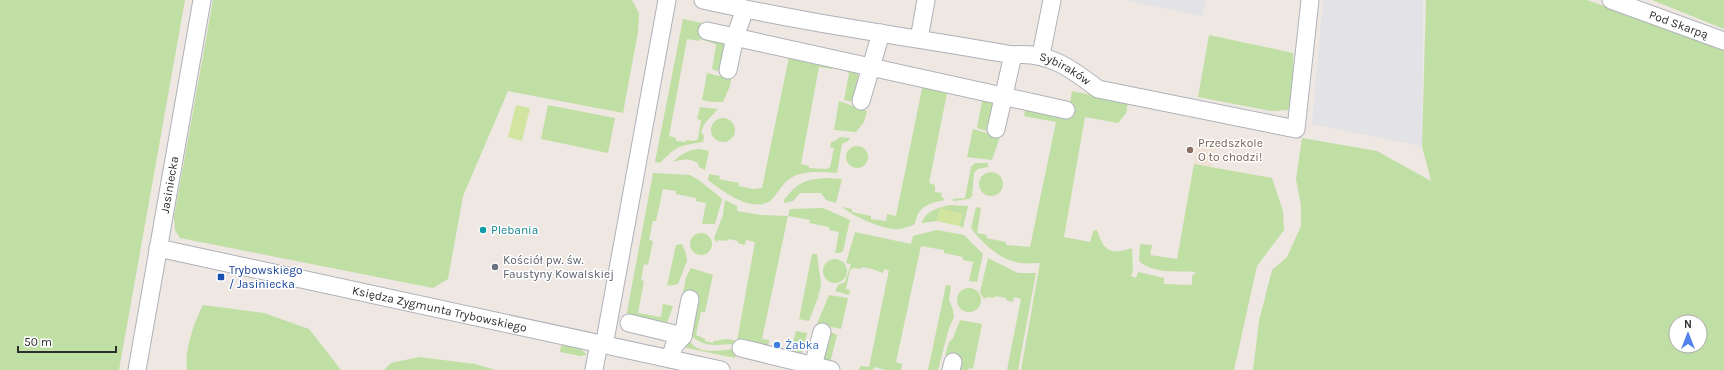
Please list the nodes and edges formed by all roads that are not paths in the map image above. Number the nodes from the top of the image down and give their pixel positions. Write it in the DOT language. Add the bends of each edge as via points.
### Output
graph roads {
  1 [pos="202,0"];
  2 [pos="667,0"];
  3 [pos="703,0"];
  4 [pos="926,0"];
  5 [pos="1052,0"];
  6 [pos="1310,0"];
  7 [pos="1610,0"];
  8 [pos="745,9"];
  9 [pos="707,31"];
  10 [pos="881,33"];
  11 [pos="735,37"];
  12 [pos="919,38"];
  13 [pos="1724,41"];
  14 [pos="1013,55"];
  15 [pos="1042,55"];
  16 [pos="870,67"];
  17 [pos="728,70"];
  18 [pos="1004,96"];
  19 [pos="861,101"];
  20 [pos="1066,110"];
  21 [pos="996,129"];
  22 [pos="158,248"];
  23 [pos="690,299"];
  24 [pos="630,323"];
  25 [pos="822,332"];
  26 [pos="683,336"];
  27 [pos="602,339"];
  28 [pos="741,348"];
  29 [pos="670,359"];
  30 [pos="813,368"];
  31 [pos="137,370"];
  32 [pos="594,370"];
  33 [pos="721,370"];
  34 [pos="831,370"];
  1 -- 22 [label="street, Jasiniecka"];
  2 -- 27 [label="street"];
  3 -- 8 [label="street, Sybiraków"];
  4 -- 12 [label="street"];
  5 -- 15 [label="street"];
  6 -- 15 [label="street, Sybiraków" via="1296,129 1098,89 1073,70"];
  7 -- 13 [label="street, Pod Skarpą"];
  8 -- 10 [label="street, Sybiraków"];
  8 -- 11 [label="street"];
  9 -- 11 [label="street"];
  10 -- 12 [label="street, Sybiraków"];
  10 -- 16 [label="street"];
  11 -- 16 [label="street"];
  11 -- 17 [label="street"];
  12 -- 14 [label="street, Sybiraków"];
  14 -- 15 [label="street, Sybiraków"];
  14 -- 18 [label="street"];
  16 -- 18 [label="street"];
  16 -- 19 [label="street"];
  18 -- 20 [label="street"];
  18 -- 21 [label="street"];
  22 -- 27 [label="street, Księdza Zygmunta Trybowskiego"];
  22 -- 31 [label="street, Jasiniecka"];
  23 -- 26 [label="street"];
  24 -- 26 [label="street"];
  25 -- 30 [label="street"];
  26 -- 29 [label="street" via="674,346"];
  27 -- 29 [label="street, Księdza Zygmunta Trybowskiego"];
  27 -- 32 [label="street"];
  28 -- 30 [label="street"];
  29 -- 33 [label="street, Księdza Zygmunta Trybowskiego"];
  30 -- 34 [label="street"];
}
